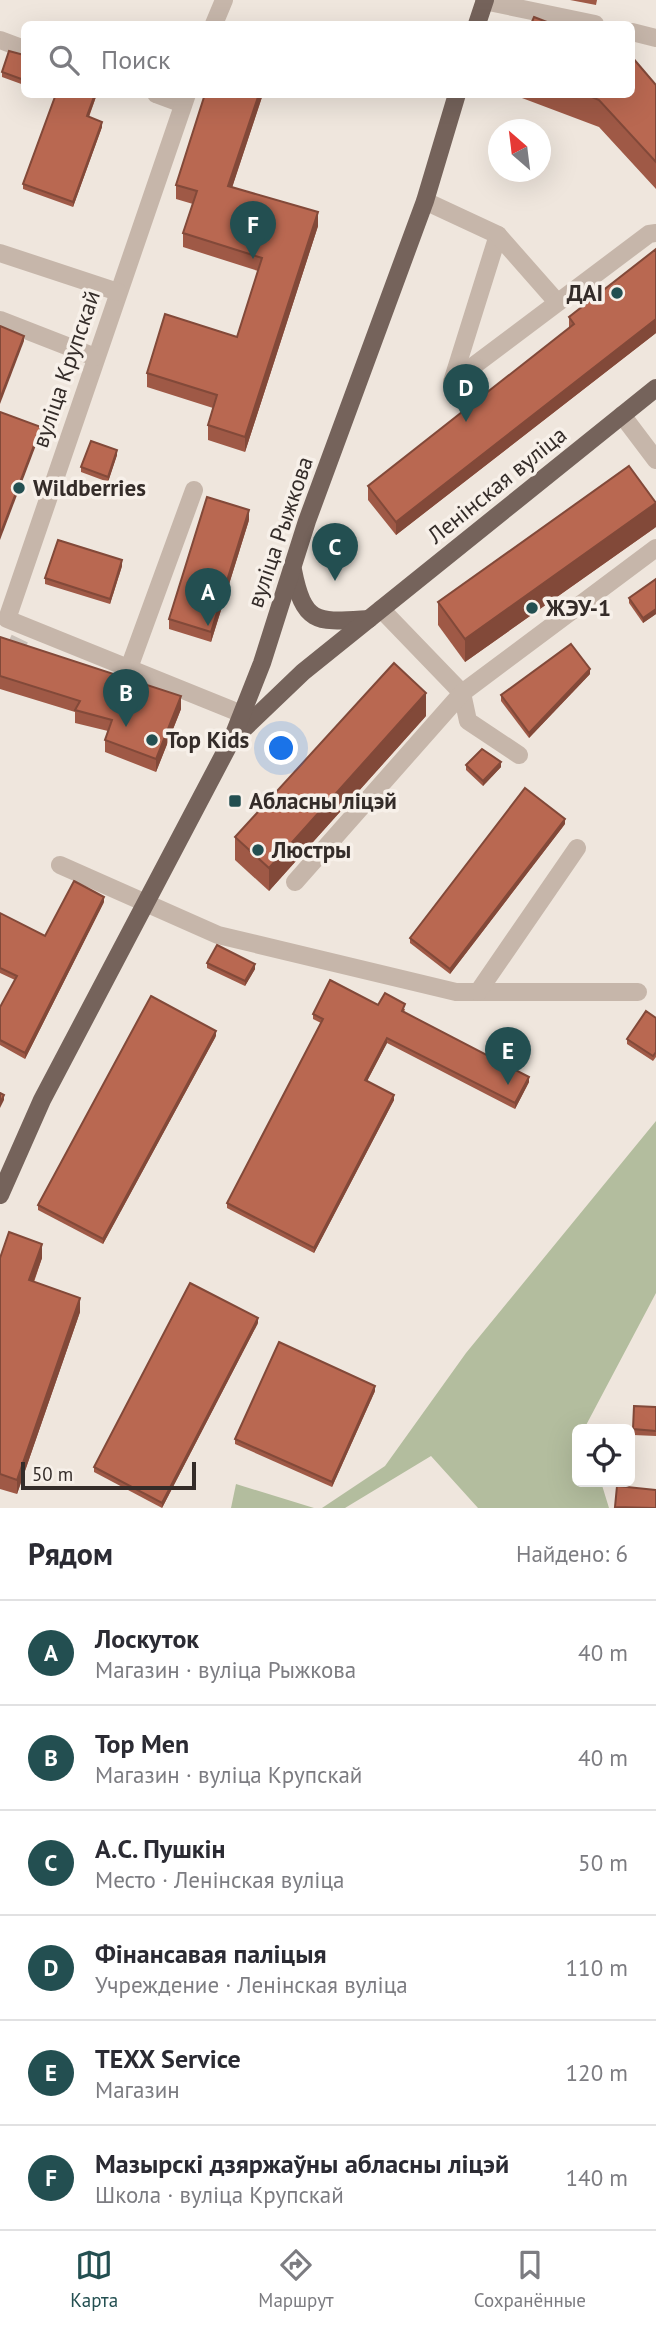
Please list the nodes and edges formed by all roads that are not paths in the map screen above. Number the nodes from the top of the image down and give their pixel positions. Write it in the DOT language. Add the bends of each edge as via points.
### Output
graph roads {
  1 [pos="224,0"];
  2 [pos="484,0"];
  3 [pos="215,21"];
  4 [pos="478,21"];
  5 [pos="581,21"];
  6 [pos="635,33"];
  7 [pos="656,38"];
  8 [pos="0,40"];
  9 [pos="21,48"];
  10 [pos="456,98"];
  11 [pos="185,99"];
  12 [pos="425,201"];
  13 [pos="656,233"];
  14 [pos="498,234"];
  15 [pos="0,253"];
  16 [pos="118,292"];
  17 [pos="557,302"];
  18 [pos="0,320"];
  19 [pos="95,357"];
  20 [pos="656,388"];
  21 [pos="622,415"];
  22 [pos="656,460"];
  23 [pos="194,490"];
  24 [pos="656,548"];
  25 [pos="293,567"];
  26 [pos="375,614"];
  27 [pos="4,618"];
  28 [pos="129,668"];
  29 [pos="463,693"];
  30 [pos="242,714"];
  31 [pos="232,739"];
  32 [pos="519,755"];
  33 [pos="577,848"];
  34 [pos="60,865"];
  35 [pos="295,883"];
  36 [pos="145,905"];
  37 [pos="478,992"];
  38 [pos="638,992"];
  39 [pos="0,1195"];
  1 -- 3 [label="street"];
  2 -- 4 [label="main road"];
  2 -- 5 [label="street"];
  6 -- 7 [label="street"];
  8 -- 9 [label="street"];
  10 -- 12 [label="main road, вуліца Рыжкова"];
  11 -- 16 [label="street, вуліца Крупскай"];
  12 -- 14 [label="street"];
  12 -- 25 [label="main road, вуліца Рыжкова"];
  13 -- 17 [label="street"];
  14 -- 17 [label="street"];
  14 -- 17 [label="street" via="452,382"];
  15 -- 16 [label="street"];
  16 -- 19 [label="street, вуліца Крупскай"];
  18 -- 19 [label="street"];
  19 -- 27 [label="street, вуліца Крупскай"];
  20 -- 21 [label="main road, Ленінская вуліца"];
  21 -- 22 [label="street"];
  21 -- 26 [label="main road, Ленінская вуліца"];
  23 -- 28 [label="street"];
  24 -- 29 [label="street"];
  25 -- 26 [label="main road" via="298,596 306,610 324,622"];
  25 -- 30 [label="main road, вуліца Рыжкова"];
  26 -- 29 [label="street"];
  26 -- 31 [label="main road, Ленінская вуліца" via="303,672"];
  27 -- 28 [label="street, вуліца Крупскай"];
  28 -- 30 [label="street, вуліца Крупскай"];
  29 -- 32 [label="street" via="468,721"];
  29 -- 35 [label="street"];
  30 -- 31 [label="main road, вуліца Рыжкова"];
  31 -- 36 [label="main road, вуліца Рыжкова"];
  33 -- 37 [label="street"];
  34 -- 36 [label="street"];
  36 -- 37 [label="street" via="218,935 456,992"];
  36 -- 39 [label="main road, вуліца Рыжкова" via="42,1100"];
  37 -- 38 [label="street"];
}
